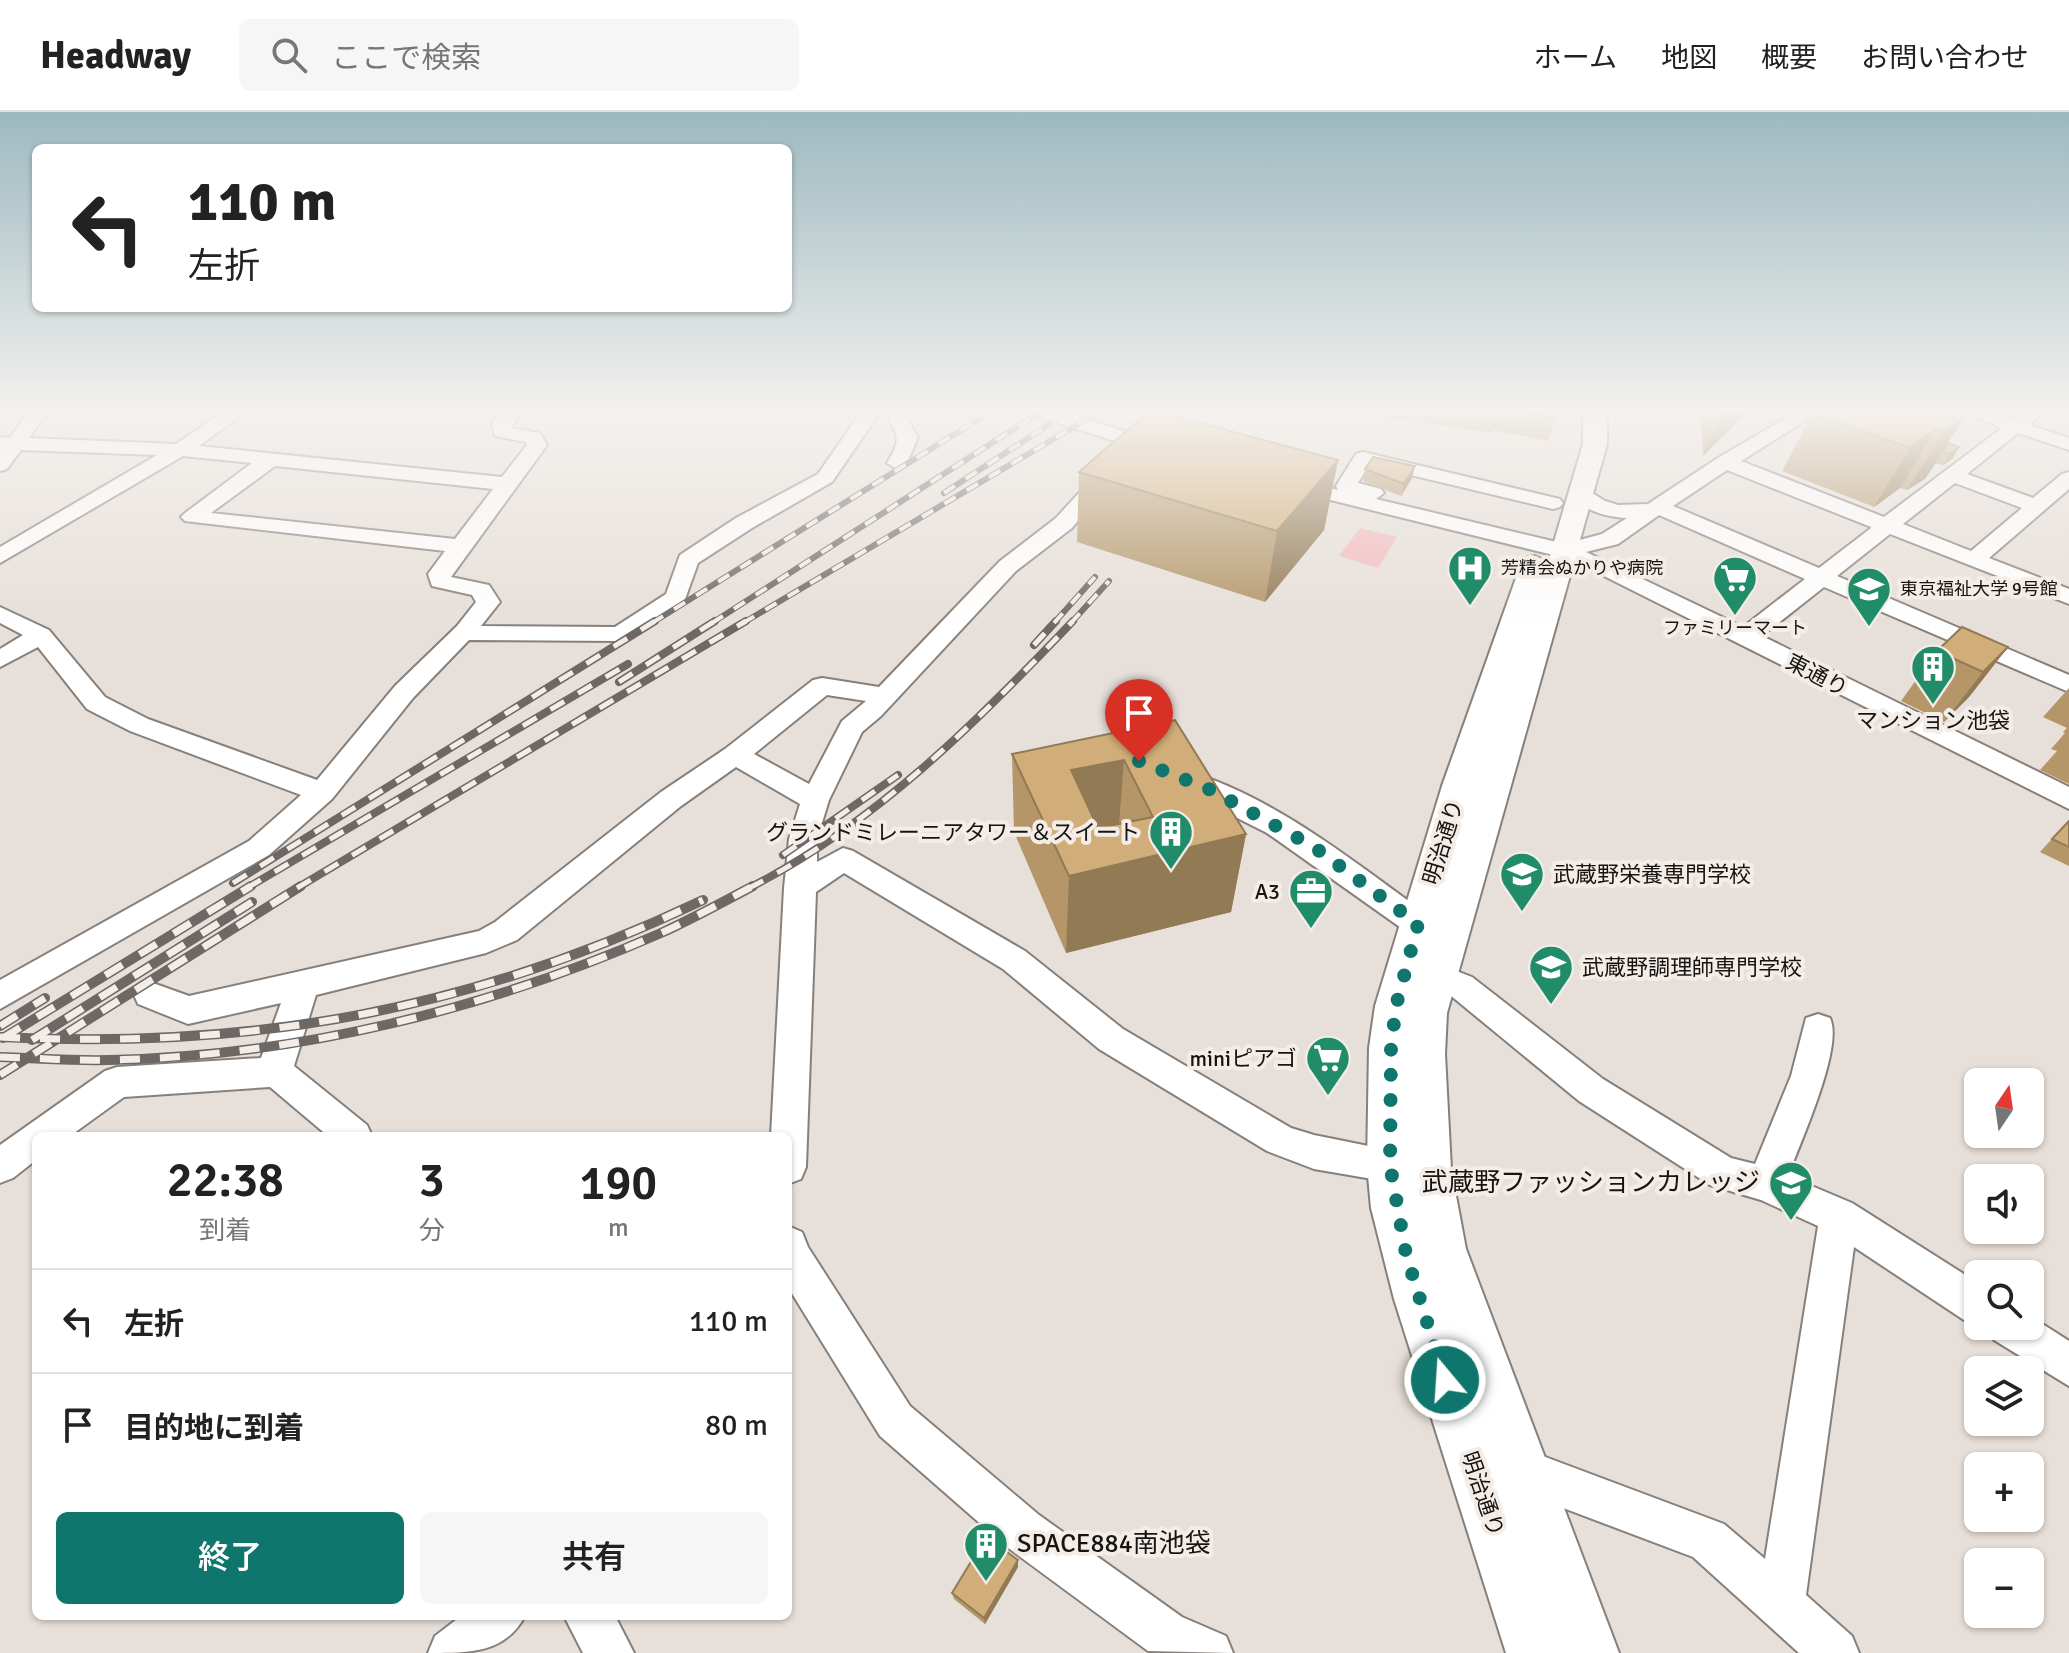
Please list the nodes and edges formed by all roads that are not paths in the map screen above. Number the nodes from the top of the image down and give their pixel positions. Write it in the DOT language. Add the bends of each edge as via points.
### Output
graph roads {
  1 [pos="119,484"];
  2 [pos="237,484"];
  3 [pos="507,484"];
  4 [pos="814,484"];
  5 [pos="1098,484"];
  6 [pos="1347,484"];
  7 [pos="1472,484"];
  8 [pos="1559,484"];
  9 [pos="1583,484"];
  10 [pos="1694,484"];
  11 [pos="1781,484"];
  12 [pos="1943,484"];
  13 [pos="1972,484"];
  14 [pos="2062,484"];
  15 [pos="1279,491"];
  16 [pos="1580,494"];
  17 [pos="1553,503"];
  18 [pos="2036,506"];
  19 [pos="1660,508"];
  20 [pos="1883,524"];
  21 [pos="461,546"];
  22 [pos="1552,549"];
  23 [pos="0,556"];
  24 [pos="1975,559"];
  25 [pos="1822,577"];
  26 [pos="2069,597"];
  27 [pos="0,614"];
  28 [pos="463,633"];
  29 [pos="41,635"];
  30 [pos="1744,638"];
  31 [pos="0,659"];
  32 [pos="2069,684"];
  33 [pos="883,696"];
  34 [pos="735,755"];
  35 [pos="1168,772"];
  36 [pos="322,792"];
  37 [pos="2069,799"];
  38 [pos="815,800"];
  39 [pos="799,888"];
  40 [pos="1418,924"];
  41 [pos="1438,977"];
  42 [pos="303,985"];
  43 [pos="150,995"];
  44 [pos="0,996"];
  45 [pos="1818,1028"];
  46 [pos="277,1072"];
  47 [pos="46,1132"];
  48 [pos="349,1132"];
  49 [pos="789,1132"];
  50 [pos="32,1142"];
  51 [pos="1390,1165"];
  52 [pos="0,1166"];
  53 [pos="1766,1184"];
  54 [pos="1839,1216"];
  55 [pos="792,1258"];
  56 [pos="1964,1297"];
  57 [pos="2030,1340"];
  58 [pos="2069,1365"];
  59 [pos="1521,1470"];
  60 [pos="1781,1605"];
  61 [pos="496,1620"];
  62 [pos="590,1620"];
  63 [pos="452,1653"];
  64 [pos="610,1653"];
  65 [pos="1209,1653"];
  66 [pos="1537,1653"];
  67 [pos="1588,1653"];
  68 [pos="1835,1653"];
  1 -- 23 [label="street"];
  2 -- 21 [label="street" via="192,517"];
  3 -- 21 [label="street"];
  4 -- 28 [label="street" via="688,560 676,597 620,634"];
  5 -- 33 [label="street" via="1064,523 1008,566"];
  6 -- 22 [label="street, 東通り" via="1519,527"];
  7 -- 17 [label="street, 東通り"];
  8 -- 17 [label="main road"];
  9 -- 16 [label="main road"];
  10 -- 19 [label="street"];
  11 -- 20 [label="street"];
  12 -- 20 [label="street"];
  13 -- 18 [label="street"];
  14 -- 18 [label="street"];
  15 -- 22 [label="street" via="1508,556"];
  16 -- 19 [label="street" via="1614,510 1643,513"];
  16 -- 22 [label="main road"];
  17 -- 22 [label="main road"];
  18 -- 24 [label="street"];
  19 -- 22 [label="street" via="1610,539"];
  19 -- 25 [label="street"];
  20 -- 24 [label="street"];
  20 -- 25 [label="street"];
  21 -- 28 [label="street" via="439,574 440,581 481,590 488,602"];
  22 -- 30 [label="street, 東通り" via="1608,569"];
  22 -- 40 [label="main road, 明治通り"];
  22 -- 41 [label="main road, 明治通り"];
  24 -- 26 [label="street"];
  25 -- 30 [label="street"];
  25 -- 32 [label="street"];
  27 -- 29 [label="street"];
  28 -- 36 [label="street" via="404,692"];
  29 -- 31 [label="street"];
  29 -- 36 [label="street" via="96,703 139,725"];
  30 -- 37 [label="street, 東通り"];
  33 -- 34 [label="street" via="822,686"];
  33 -- 38 [label="street" via="851,727"];
  34 -- 38 [label="street"];
  34 -- 42 [label="street" via="671,799 506,931 486,941"];
  35 -- 40 [label="street" via="1314,847"];
  36 -- 44 [label="street" via="259,848"];
  38 -- 39 [label="street" via="803,839"];
  39 -- 49 [label="street"];
  39 -- 51 [label="street" via="843,859 1014,960 1111,1039 1280,1140 1314,1152"];
  40 -- 51 [label="main road, 明治通り" via="1396,1006 1391,1048"];
  41 -- 53 [label="street" via="1461,986 1591,1090 1666,1138 1723,1173"];
  41 -- 59 [label="main road, 明治通り" via="1426,1013 1423,1054 1432,1207 1441,1249"];
  42 -- 43 [label="street" via="188,1010"];
  42 -- 46 [label="street"];
  45 -- 53 [label="street" via="1808,1076"];
  46 -- 47 [label="street" via="117,1082"];
  46 -- 48 [label="street"];
  50 -- 52 [label="street"];
  51 -- 66 [label="main road, 明治通り" via="1395,1208 1419,1299"];
  53 -- 54 [label="street"];
  54 -- 56 [label="street"];
  54 -- 60 [label="street"];
  55 -- 65 [label="street" via="895,1421 1023,1531 1165,1634"];
  57 -- 58 [label="street"];
  59 -- 60 [label="street" via="1708,1540"];
  59 -- 67 [label="main road, 明治通り"];
  60 -- 68 [label="street"];
  61 -- 63 [label="street"];
  62 -- 64 [label="street"];
}
